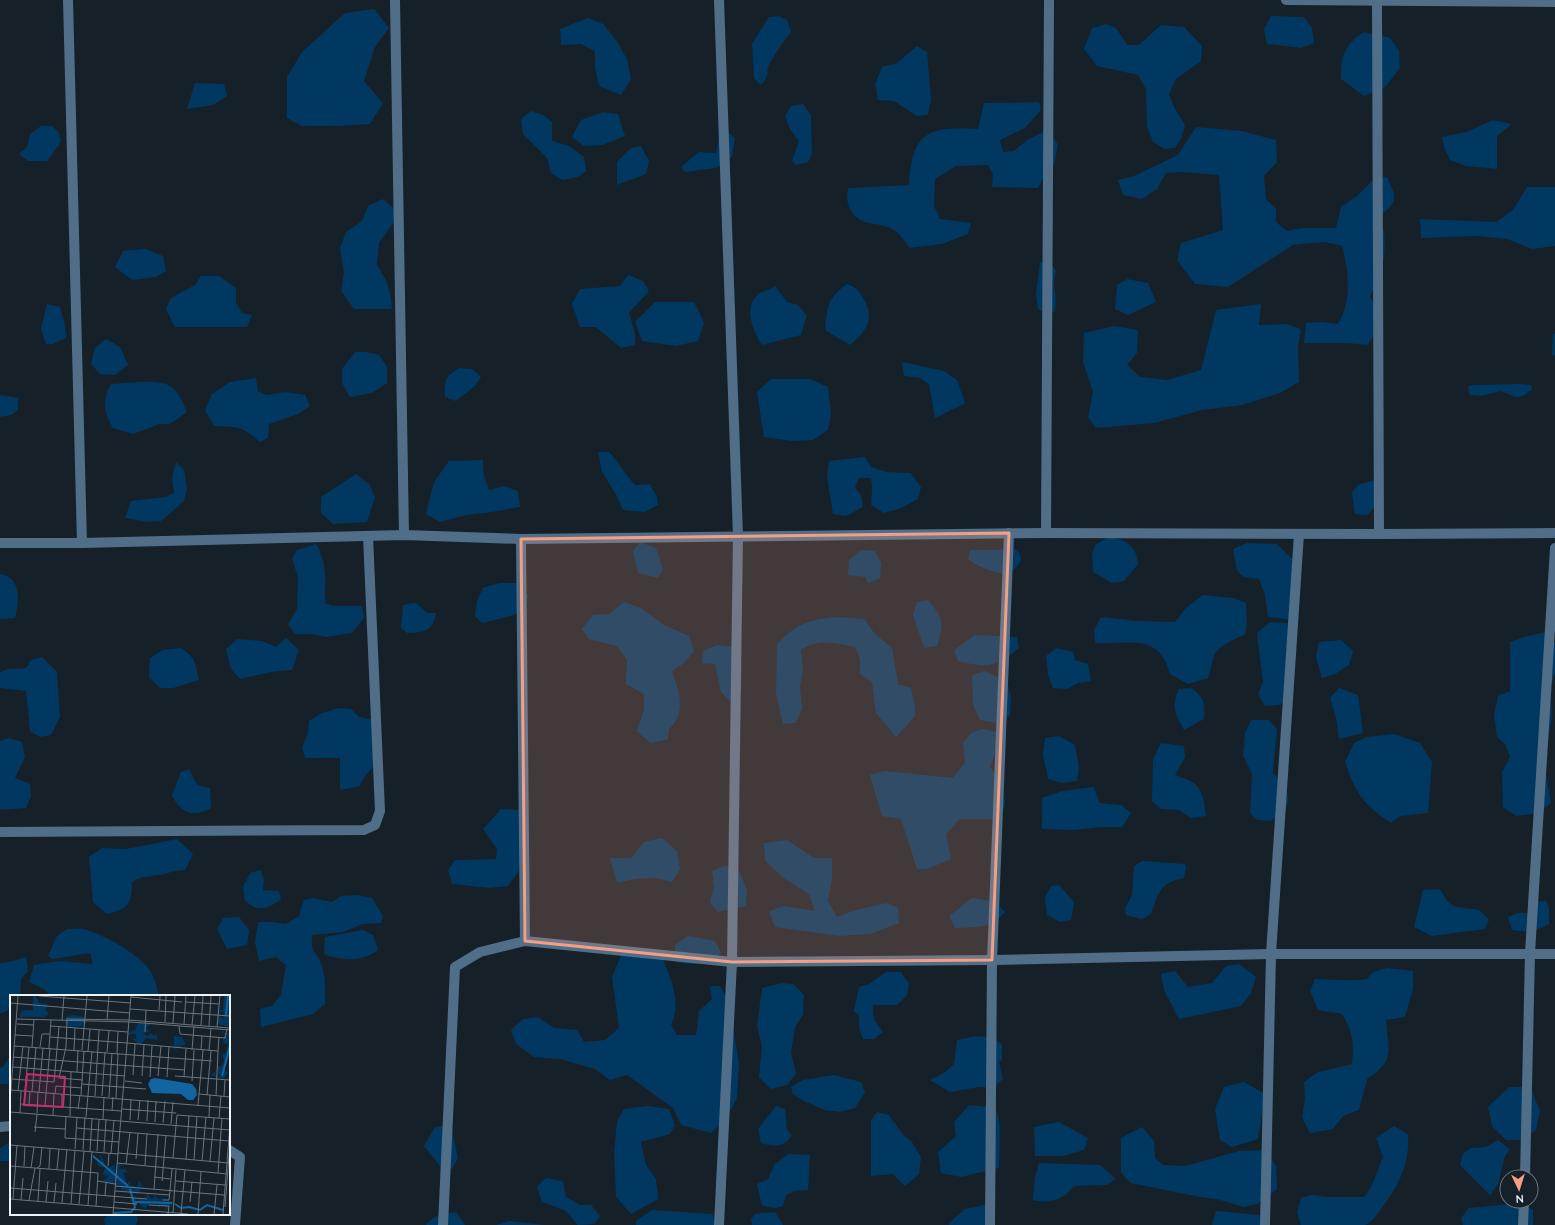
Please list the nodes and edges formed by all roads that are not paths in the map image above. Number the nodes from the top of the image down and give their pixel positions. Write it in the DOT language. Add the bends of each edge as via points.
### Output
graph roads {
  1 [pos="68,0"];
  2 [pos="395,0"];
  3 [pos="719,0"];
  4 [pos="1049,0"];
  5 [pos="1286,0"];
  6 [pos="1377,2"];
  7 [pos="1555,2"];
  8 [pos="1009,533"];
  9 [pos="1046,533"];
  10 [pos="1555,533"];
  11 [pos="1299,534"];
  12 [pos="1379,534"];
  13 [pos="404,535"];
  14 [pos="368,536"];
  15 [pos="738,536"];
  16 [pos="521,539"];
  17 [pos="0,543"];
  18 [pos="82,543"];
  19 [pos="1555,548"];
  20 [pos="0,832"];
  21 [pos="525,941"];
  22 [pos="1530,953"];
  23 [pos="1271,954"];
  24 [pos="1555,954"];
  25 [pos="992,960"];
  26 [pos="732,962"];
  27 [pos="10,1126"];
  28 [pos="0,1127"];
  29 [pos="230,1151"];
  30 [pos="1525,1169"];
  31 [pos="1524,1209"];
  32 [pos="235,1225"];
  33 [pos="444,1225"];
  34 [pos="719,1225"];
  35 [pos="990,1225"];
  36 [pos="1265,1225"];
  37 [pos="1523,1225"];
  1 -- 18 [label="street"];
  2 -- 13 [label="street"];
  3 -- 15 [label="street"];
  4 -- 9 [label="street"];
  5 -- 6 [label="street"];
  6 -- 7 [label="street"];
  6 -- 12 [label="street"];
  8 -- 9 [label="street"];
  8 -- 15 [label="street"];
  8 -- 25 [label="street"];
  9 -- 11 [label="street"];
  10 -- 12 [label="street"];
  11 -- 12 [label="street"];
  11 -- 23 [label="street"];
  13 -- 14 [label="street"];
  13 -- 16 [label="street"];
  14 -- 18 [label="street"];
  14 -- 20 [label="street" via="380,811 375,825 364,830"];
  15 -- 16 [label="street"];
  15 -- 26 [label="street"];
  16 -- 21 [label="street"];
  17 -- 18 [label="street"];
  19 -- 22 [label="street"];
  21 -- 26 [label="street"];
  21 -- 33 [label="street" via="480,952 455,967"];
  22 -- 23 [label="street"];
  22 -- 24 [label="street"];
  22 -- 30 [label="street"];
  23 -- 25 [label="street"];
  23 -- 36 [label="street"];
  25 -- 26 [label="street"];
  25 -- 35 [label="street"];
  26 -- 34 [label="street"];
  27 -- 28 [label="street"];
  29 -- 32 [label="street" via="240,1157"];
  31 -- 37 [label="street"];
}
